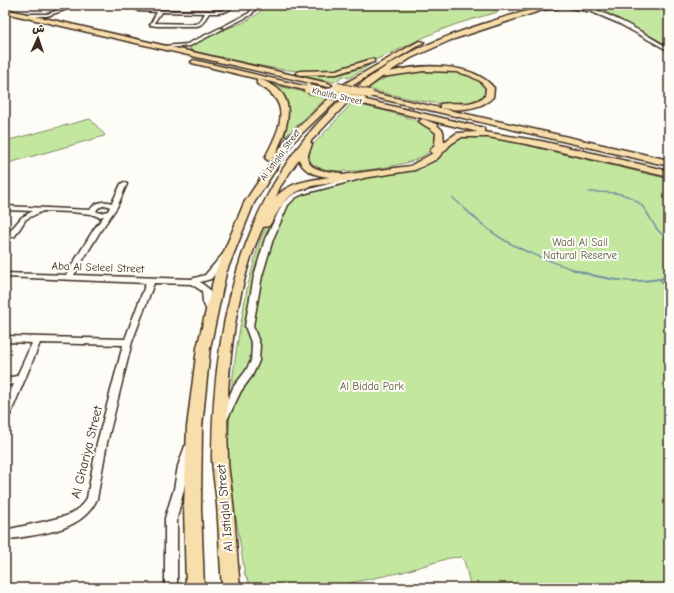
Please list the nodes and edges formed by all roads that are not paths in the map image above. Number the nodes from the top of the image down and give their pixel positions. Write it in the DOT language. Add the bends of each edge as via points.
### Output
graph roads {
  1 [pos="77,5"];
  2 [pos="106,5"];
  3 [pos="118,5"];
  4 [pos="142,5"];
  5 [pos="232,5"];
  6 [pos="257,5"];
  7 [pos="261,5"];
  8 [pos="530,5"];
  9 [pos="555,5"];
  10 [pos="571,5"];
  11 [pos="577,5"];
  12 [pos="566,6"];
  13 [pos="582,8"];
  14 [pos="537,10"];
  15 [pos="5,11"];
  16 [pos="508,11"];
  17 [pos="160,12"];
  18 [pos="208,12"];
  19 [pos="24,15"];
  20 [pos="53,16"];
  21 [pos="60,23"];
  22 [pos="222,28"];
  23 [pos="427,39"];
  24 [pos="188,45"];
  25 [pos="412,46"];
  26 [pos="164,47"];
  27 [pos="669,50"];
  28 [pos="189,53"];
  29 [pos="181,59"];
  30 [pos="235,63"];
  31 [pos="223,69"];
  32 [pos="362,86"];
  33 [pos="368,98"];
  34 [pos="316,129"];
  35 [pos="541,144"];
  36 [pos="669,164"];
  37 [pos="669,174"];
  38 [pos="371,175"];
  39 [pos="263,178"];
  40 [pos="124,184"];
  41 [pos="120,191"];
  42 [pos="5,204"];
  43 [pos="99,204"];
  44 [pos="114,206"];
  45 [pos="5,208"];
  46 [pos="18,208"];
  47 [pos="44,209"];
  48 [pos="93,213"];
  49 [pos="110,213"];
  50 [pos="24,218"];
  51 [pos="98,229"];
  52 [pos="5,237"];
  53 [pos="249,244"];
  54 [pos="225,257"];
  55 [pos="5,275"];
  56 [pos="69,277"];
  57 [pos="150,280"];
  58 [pos="191,282"];
  59 [pos="210,309"];
  60 [pos="5,339"];
  61 [pos="37,341"];
  62 [pos="128,342"];
  63 [pos="21,379"];
  64 [pos="5,382"];
  65 [pos="5,413"];
  66 [pos="220,428"];
  67 [pos="193,435"];
  68 [pos="5,535"];
  69 [pos="171,588"];
  70 [pos="195,588"];
  71 [pos="231,588"];
  1 -- 20 [label="street"];
  2 -- 3 [label="street"];
  4 -- 17 [label="street" via="140,11"];
  5 -- 18 [label="street" via="226,12"];
  6 -- 22 [label="street" via="250,14"];
  7 -- 22 [label="street" via="256,13 232,29"];
  8 -- 16 [label="main road"];
  9 -- 14 [label="main road, Al Istiqlal Street"];
  10 -- 12 [label="street, Al Istiqlal Street"];
  11 -- 13 [label="street"];
  12 -- 13 [label="street"];
  12 -- 14 [label="street, Al Istiqlal Street"];
  13 -- 27 [label="street" via="602,13"];
  14 -- 32 [label="main road, Al Istiqlal Street" via="443,40 395,64"];
  15 -- 19 [label="main road, Khalifa Street"];
  17 -- 18 [label="street"];
  17 -- 18 [label="street" via="151,24 197,25"];
  19 -- 20 [label="street"];
  19 -- 21 [label="main road, Khalifa Street"];
  20 -- 21 [label="street"];
  21 -- 26 [label="main road, Khalifa Street"];
  22 -- 24 [label="street"];
  23 -- 25 [label="main road, Al Istiqlal Street"];
  24 -- 26 [label="street"];
  24 -- 28 [label="street" via="186,50"];
  25 -- 30 [label="main road" via="358,66 331,72 293,72"];
  25 -- 39 [label="main road, Al Istiqlal Street" via="369,69 331,98 294,134"];
  26 -- 28 [label="main road, Khalifa Street"];
  28 -- 30 [label="main road, Khalifa Street"];
  29 -- 31 [label="main road, Khalifa Street"];
  30 -- 33 [label="main road, Khalifa Street, bridge" via="328,85"];
  31 -- 33 [label="main road, Khalifa Street, bridge" via="308,89"];
  31 -- 39 [label="main road" via="270,87 276,91 284,106 281,130 266,164"];
  32 -- 33 [label="main road" via="392,73 442,69 480,78 488,85 490,92 489,97 482,102 458,107"];
  32 -- 34 [label="main road, Al Istiqlal Street"];
  33 -- 34 [label="main road" via="433,126 440,133 439,144 428,155 410,164 332,175 314,170 303,160 304,152"];
  33 -- 35 [label="main road, Khalifa Street"];
  33 -- 36 [label="main road, Khalifa Street"];
  34 -- 53 [label="main road, Al Istiqlal Street" via="280,178"];
  35 -- 37 [label="main road, Khalifa Street"];
  35 -- 38 [label="main road" via="488,134 465,134 450,140 439,153 420,165"];
  38 -- 53 [label="main road" via="305,184 288,190 278,201 258,235"];
  38 -- 66 [label="street, Al Istiqlal Street" via="305,191 285,204 269,239 258,276 249,326 256,345 255,361 237,389"];
  39 -- 54 [label="main road, Al Istiqlal Street" via="246,207"];
  40 -- 41 [label="street"];
  41 -- 43 [label="street"];
  41 -- 44 [label="street"];
  42 -- 43 [label="street"];
  43 -- 44 [label="street" via="109,203"];
  43 -- 48 [label="street" via="93,208"];
  44 -- 49 [label="street"];
  45 -- 46 [label="street"];
  46 -- 47 [label="street"];
  46 -- 50 [label="street" via="24,213"];
  47 -- 48 [label="street"];
  47 -- 50 [label="street"];
  48 -- 49 [label="street"];
  48 -- 51 [label="street" via="98,222"];
  49 -- 51 [label="street"];
  50 -- 52 [label="street" via="12,234"];
  51 -- 56 [label="street"];
  53 -- 66 [label="main road, Al Istiqlal Street" via="236,288 226,346"];
  54 -- 58 [label="street, Aba Al Seleel Street" via="208,277"];
  54 -- 59 [label="main road, Al Istiqlal Street"];
  55 -- 56 [label="street, Aba Al Seleel Street"];
  56 -- 57 [label="street, Aba Al Seleel Street"];
  57 -- 58 [label="street, Aba Al Seleel Street"];
  57 -- 62 [label="street, Al Ghariya Street"];
  58 -- 59 [label="street" via="206,290"];
  59 -- 67 [label="main road, Al Istiqlal Street"];
  60 -- 61 [label="street"];
  61 -- 62 [label="street"];
  61 -- 63 [label="street"];
  62 -- 68 [label="street, Al Ghariya Street" via="102,443 92,499 88,506 82,513 66,521"];
  63 -- 64 [label="street"];
  63 -- 65 [label="street"];
  66 -- 71 [label="main road, Al Istiqlal Street" via="220,458"];
  67 -- 69 [label="street, Al Istiqlal Street" via="184,462 172,518"];
  67 -- 70 [label="main road, Al Istiqlal Street" via="192,543"];
}
